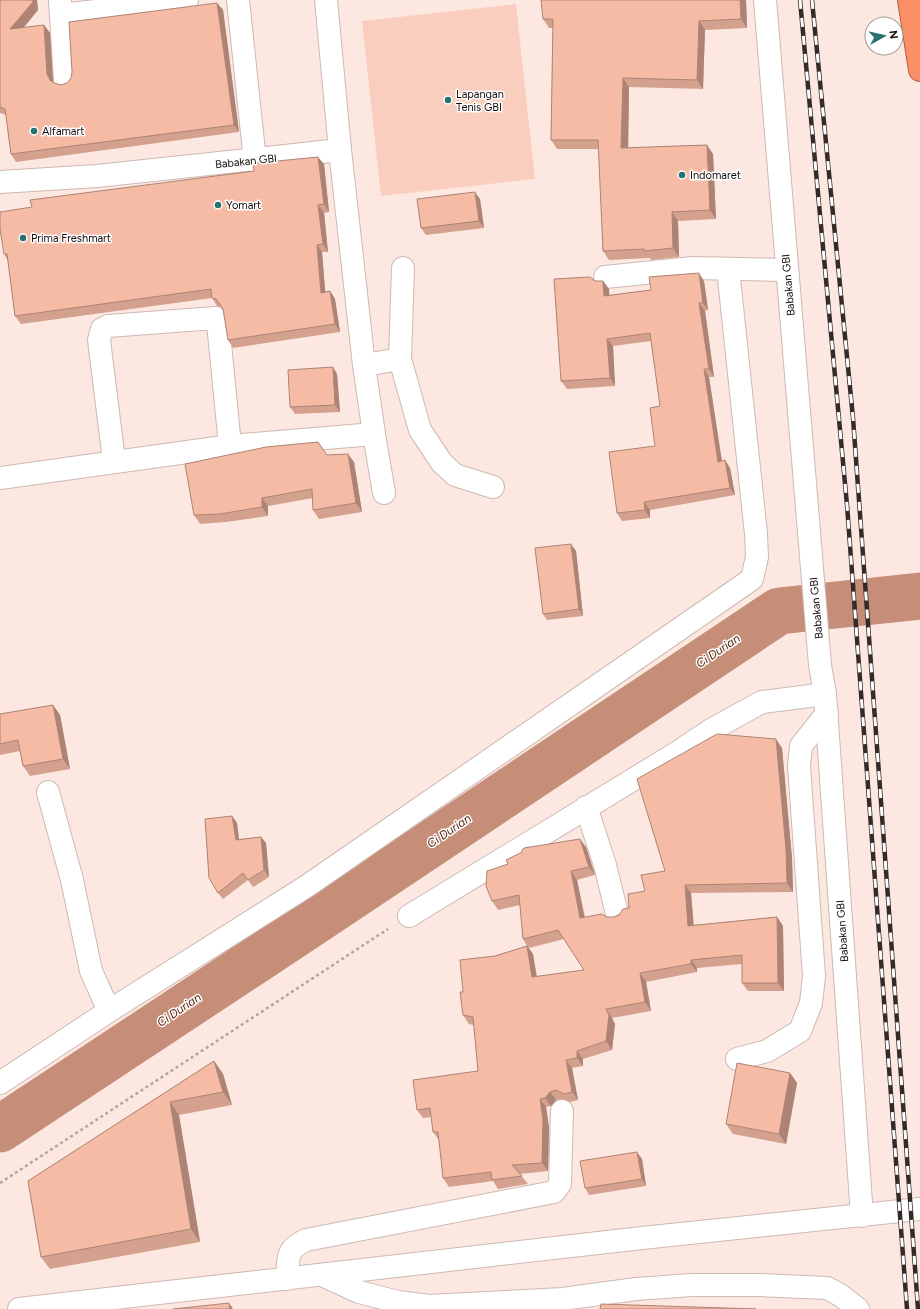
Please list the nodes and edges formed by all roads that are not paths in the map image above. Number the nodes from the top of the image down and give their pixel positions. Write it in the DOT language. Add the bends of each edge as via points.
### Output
graph roads {
  1 [pos="187,0"];
  2 [pos="238,0"];
  3 [pos="326,0"];
  4 [pos="765,0"];
  5 [pos="909,0"];
  6 [pos="61,8"];
  7 [pos="920,70"];
  8 [pos="65,80"];
  9 [pos="340,150"];
  10 [pos="255,161"];
  11 [pos="0,182"];
  12 [pos="404,268"];
  13 [pos="728,269"];
  14 [pos="787,270"];
  15 [pos="605,277"];
  16 [pos="400,359"];
  17 [pos="364,365"];
  18 [pos="374,434"];
  19 [pos="230,446"];
  20 [pos="114,461"];
  21 [pos="0,478"];
  22 [pos="493,487"];
  23 [pos="384,493"];
  24 [pos="826,703"];
  25 [pos="48,792"];
  26 [pos="586,807"];
  27 [pos="617,914"];
  28 [pos="409,916"];
  29 [pos="109,1011"];
  30 [pos="737,1059"];
  31 [pos="0,1083"];
  32 [pos="562,1111"];
  33 [pos="920,1209"];
  34 [pos="862,1216"];
  35 [pos="320,1275"];
  36 [pos="287,1279"];
  37 [pos="564,1304"];
  38 [pos="19,1309"];
  39 [pos="858,1309"];
  1 -- 6 [label="street"];
  2 -- 10 [label="street"];
  3 -- 9 [label="street"];
  4 -- 14 [label="street, Babakan GBI"];
  5 -- 7 [label="highway"];
  6 -- 8 [label="street"];
  9 -- 10 [label="street, Babakan GBI"];
  9 -- 17 [label="street"];
  10 -- 11 [label="street, Babakan GBI"];
  12 -- 16 [label="street"];
  13 -- 14 [label="street"];
  13 -- 15 [label="street" via="693,268"];
  13 -- 29 [label="street" via="756,534 757,557 752,579 307,886"];
  14 -- 24 [label="street, Babakan GBI" via="820,665"];
  16 -- 17 [label="street"];
  16 -- 22 [label="street" via="420,430 442,463 455,475"];
  17 -- 18 [label="street"];
  18 -- 19 [label="street"];
  18 -- 23 [label="street"];
  19 -- 20 [label="street"];
  19 -- 20 [label="street" via="218,323 215,318 108,326 102,329 99,340"];
  20 -- 21 [label="street"];
  24 -- 26 [label="street" via="762,702 711,730"];
  24 -- 30 [label="street" via="801,746 799,766 814,976 811,1003 800,1032 767,1051"];
  24 -- 34 [label="street, Babakan GBI"];
  25 -- 29 [label="street" via="72,880 91,971"];
  26 -- 27 [label="street" via="605,865"];
  26 -- 28 [label="street"];
  29 -- 31 [label="street"];
  32 -- 36 [label="street" via="560,1184 554,1192 306,1240 290,1251"];
  33 -- 34 [label="street"];
  34 -- 35 [label="street"];
  35 -- 36 [label="street"];
  35 -- 37 [label="street" via="359,1292 414,1305"];
  36 -- 38 [label="street"];
  37 -- 39 [label="street" via="636,1289 685,1286 797,1286 827,1288 840,1294"];
}
